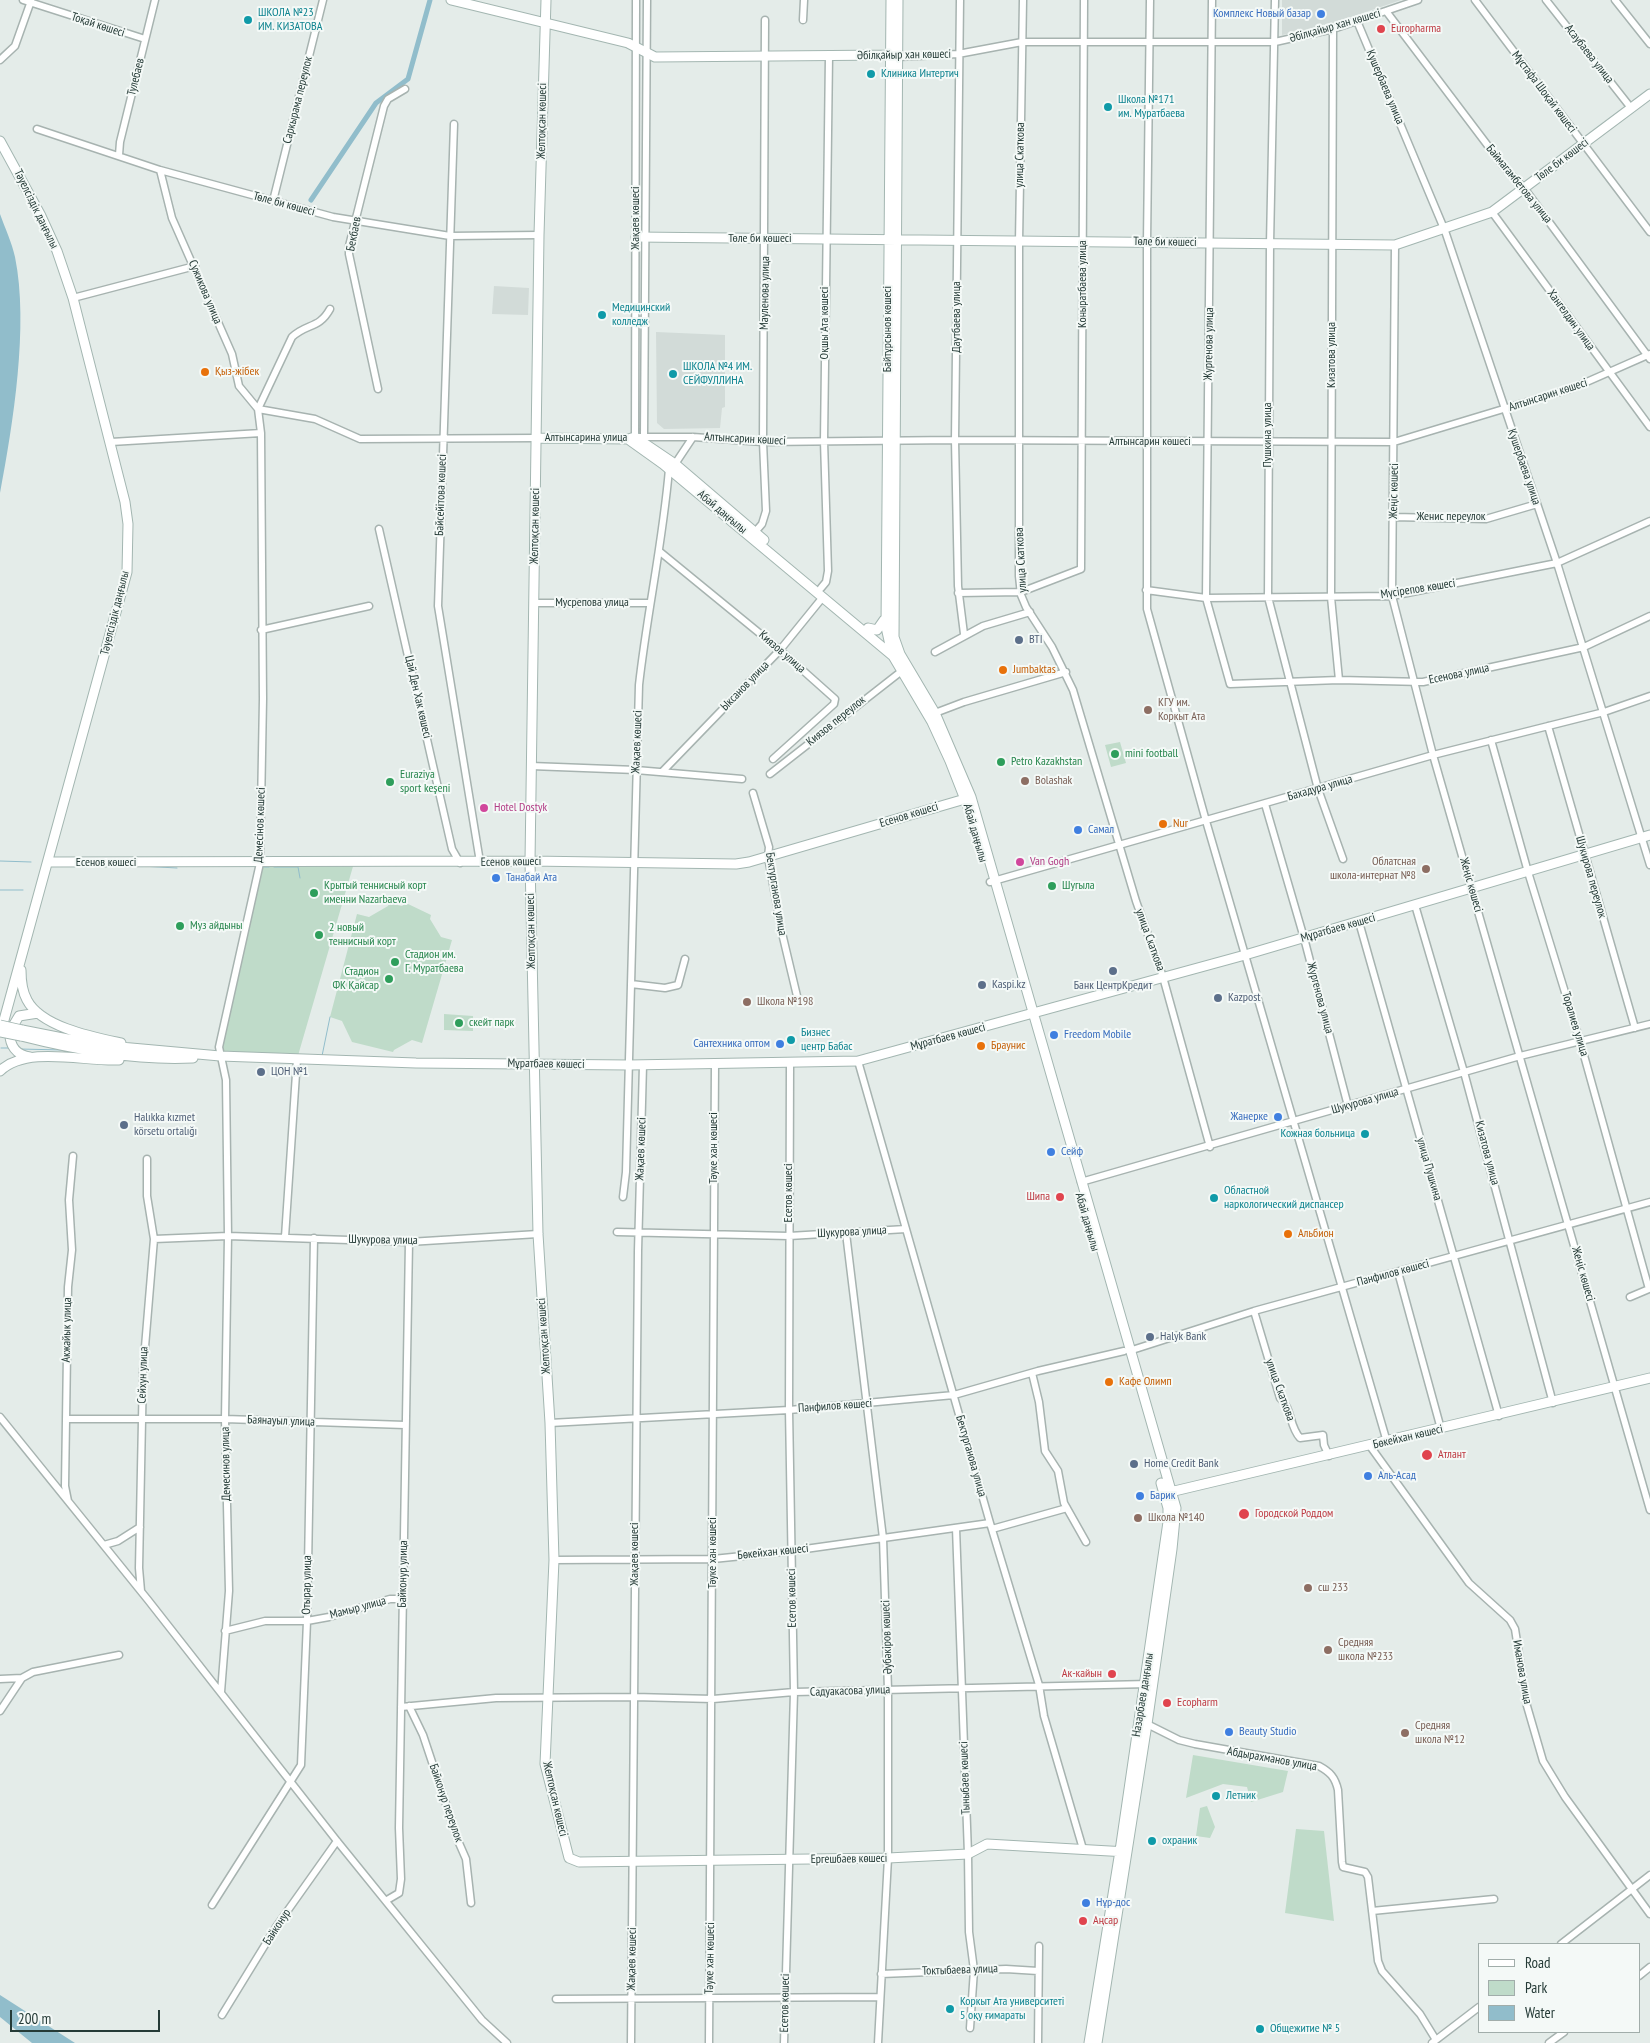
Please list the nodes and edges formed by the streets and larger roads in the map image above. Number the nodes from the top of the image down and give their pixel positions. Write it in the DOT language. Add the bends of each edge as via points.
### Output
graph roads {
  1 [pos="23,0"];
  2 [pos="155,0"];
  3 [pos="323,0"];
  4 [pos="451,0"];
  5 [pos="546,0"];
  6 [pos="636,0"];
  7 [pos="647,0"];
  8 [pos="804,0"];
  9 [pos="891,0"];
  10 [pos="898,0"];
  11 [pos="960,0"];
  12 [pos="1023,0"];
  13 [pos="1084,0"];
  14 [pos="1150,0"];
  15 [pos="1212,0"];
  16 [pos="1275,0"];
  17 [pos="1418,0"];
  18 [pos="1475,0"];
  19 [pos="1546,0"];
  20 [pos="1615,0"];
  21 [pos="31,2"];
  22 [pos="1386,11"];
  23 [pos="764,20"];
  24 [pos="803,20"];
  25 [pos="1357,21"];
  26 [pos="545,24"];
  27 [pos="1333,29"];
  28 [pos="145,39"];
  29 [pos="1082,41"];
  30 [pos="1150,41"];
  31 [pos="1022,42"];
  32 [pos="1211,42"];
  33 [pos="1275,42"];
  34 [pos="1650,44"];
  35 [pos="636,47"];
  36 [pos="646,53"];
  37 [pos="960,53"];
  38 [pos="828,56"];
  39 [pos="894,56"];
  40 [pos="764,58"];
  41 [pos="0,60"];
  42 [pos="405,89"];
  43 [pos="1650,94"];
  44 [pos="1632,108"];
  45 [pos="454,124"];
  46 [pos="37,129"];
  47 [pos="0,140"];
  48 [pos="1583,144"];
  49 [pos="119,155"];
  50 [pos="160,170"];
  51 [pos="1524,188"];
  52 [pos="273,201"];
  53 [pos="1492,212"];
  54 [pos="356,220"];
  55 [pos="1444,230"];
  56 [pos="1650,232"];
  57 [pos="539,235"];
  58 [pos="450,236"];
  59 [pos="640,237"];
  60 [pos="765,239"];
  61 [pos="826,240"];
  62 [pos="892,241"];
  63 [pos="958,241"];
  64 [pos="1019,242"];
  65 [pos="1083,242"];
  66 [pos="1147,242"];
  67 [pos="1210,243"];
  68 [pos="1270,244"];
  69 [pos="1332,244"];
  70 [pos="1396,245"];
  71 [pos="195,266"];
  72 [pos="73,298"];
  73 [pos="330,309"];
  74 [pos="1649,356"];
  75 [pos="1610,372"];
  76 [pos="378,389"];
  77 [pos="258,409"];
  78 [pos="1504,409"];
  79 [pos="1650,427"];
  80 [pos="261,433"];
  81 [pos="636,437"];
  82 [pos="693,437"];
  83 [pos="443,438"];
  84 [pos="536,438"];
  85 [pos="956,440"];
  86 [pos="824,441"];
  87 [pos="111,442"];
  88 [pos="763,442"];
  89 [pos="891,442"];
  90 [pos="1019,442"];
  91 [pos="1083,442"];
  92 [pos="1147,442"];
  93 [pos="1208,442"];
  94 [pos="1268,442"];
  95 [pos="1332,442"];
  96 [pos="1394,442"];
  97 [pos="672,466"];
  98 [pos="1537,504"];
  99 [pos="1393,518"];
  100 [pos="1650,521"];
  101 [pos="379,529"];
  102 [pos="755,532"];
  103 [pos="659,551"];
  104 [pos="1557,563"];
  105 [pos="1146,590"];
  106 [pos="822,592"];
  107 [pos="1021,592"];
  108 [pos="958,593"];
  109 [pos="1392,596"];
  110 [pos="1268,597"];
  111 [pos="1331,597"];
  112 [pos="1206,598"];
  113 [pos="534,603"];
  114 [pos="650,603"];
  115 [pos="369,606"];
  116 [pos="1030,612"];
  117 [pos="886,615"];
  118 [pos="1650,616"];
  119 [pos="868,628"];
  120 [pos="261,630"];
  121 [pos="964,634"];
  122 [pos="888,643"];
  123 [pos="1584,647"];
  124 [pos="780,650"];
  125 [pos="935,652"];
  126 [pos="897,655"];
  127 [pos="903,670"];
  128 [pos="1066,672"];
  129 [pos="1339,680"];
  130 [pos="1414,681"];
  131 [pos="1290,682"];
  132 [pos="1230,684"];
  133 [pos="1650,696"];
  134 [pos="1604,712"];
  135 [pos="935,718"];
  136 [pos="1548,726"];
  137 [pos="1491,740"];
  138 [pos="1433,755"];
  139 [pos="773,759"];
  140 [pos="531,766"];
  141 [pos="636,770"];
  142 [pos="662,772"];
  143 [pos="770,774"];
  144 [pos="742,779"];
  145 [pos="1318,789"];
  146 [pos="753,793"];
  147 [pos="968,798"];
  148 [pos="1265,804"];
  149 [pos="1206,821"];
  150 [pos="1646,836"];
  151 [pos="1119,846"];
  152 [pos="1585,854"];
  153 [pos="768,856"];
  154 [pos="1343,860"];
  155 [pos="530,861"];
  156 [pos="48,862"];
  157 [pos="480,862"];
  158 [pos="634,862"];
  159 [pos="260,863"];
  160 [pos="460,863"];
  161 [pos="1650,865"];
  162 [pos="1528,872"];
  163 [pos="992,881"];
  164 [pos="1472,888"];
  165 [pos="1414,905"];
  166 [pos="1359,922"];
  167 [pos="1304,938"];
  168 [pos="1245,955"];
  169 [pos="685,959"];
  170 [pos="20,963"];
  171 [pos="1163,977"];
  172 [pos="631,984"];
  173 [pos="797,996"];
  174 [pos="38,1013"];
  175 [pos="1030,1015"];
  176 [pos="1650,1024"];
  177 [pos="0,1025"];
  178 [pos="1635,1028"];
  179 [pos="0,1033"];
  180 [pos="21,1033"];
  181 [pos="1580,1041"];
  182 [pos="155,1054"];
  183 [pos="220,1056"];
  184 [pos="1520,1056"];
  185 [pos="38,1058"];
  186 [pos="297,1059"];
  187 [pos="858,1062"];
  188 [pos="790,1063"];
  189 [pos="534,1064"];
  190 [pos="715,1064"];
  191 [pos="629,1065"];
  192 [pos="643,1065"];
  193 [pos="0,1071"];
  194 [pos="1464,1072"];
  195 [pos="1406,1089"];
  196 [pos="1348,1106"];
  197 [pos="1294,1122"];
  198 [pos="1210,1147"];
  199 [pos="73,1156"];
  200 [pos="147,1158"];
  201 [pos="1081,1182"];
  202 [pos="623,1197"];
  203 [pos="1650,1202"];
  204 [pos="1626,1209"];
  205 [pos="1569,1225"];
  206 [pos="906,1229"];
  207 [pos="617,1232"];
  208 [pos="638,1233"];
  209 [pos="846,1233"];
  210 [pos="538,1234"];
  211 [pos="228,1236"];
  212 [pos="714,1236"];
  213 [pos="789,1236"];
  214 [pos="285,1237"];
  215 [pos="314,1238"];
  216 [pos="154,1239"];
  217 [pos="1510,1241"];
  218 [pos="409,1242"];
  219 [pos="1454,1256"];
  220 [pos="1398,1272"];
  221 [pos="1342,1287"];
  222 [pos="1630,1297"];
  223 [pos="1254,1311"];
  224 [pos="1126,1351"];
  225 [pos="1032,1373"];
  226 [pos="1650,1378"];
  227 [pos="1616,1388"];
  228 [pos="954,1395"];
  229 [pos="1553,1403"];
  230 [pos="866,1404"];
  231 [pos="789,1410"];
  232 [pos="713,1414"];
  233 [pos="1499,1416"];
  234 [pos="0,1417"];
  235 [pos="66,1419"];
  236 [pos="142,1419"];
  237 [pos="225,1419"];
  238 [pos="636,1419"];
  239 [pos="309,1422"];
  240 [pos="550,1424"];
  241 [pos="405,1425"];
  242 [pos="1441,1429"];
  243 [pos="1387,1442"];
  244 [pos="1370,1446"];
  245 [pos="1329,1456"];
  246 [pos="1168,1493"];
  247 [pos="68,1503"];
  248 [pos="1067,1508"];
  249 [pos="1650,1510"];
  250 [pos="991,1526"];
  251 [pos="140,1527"];
  252 [pos="956,1528"];
  253 [pos="883,1538"];
  254 [pos="1086,1542"];
  255 [pos="104,1545"];
  256 [pos="791,1551"];
  257 [pos="713,1559"];
  258 [pos="554,1560"];
  259 [pos="635,1561"];
  260 [pos="141,1592"];
  261 [pos="402,1599"];
  262 [pos="307,1621"];
  263 [pos="226,1631"];
  264 [pos="119,1655"];
  265 [pos="22,1678"];
  266 [pos="0,1679"];
  267 [pos="1148,1684"];
  268 [pos="1040,1685"];
  269 [pos="962,1688"];
  270 [pos="888,1690"];
  271 [pos="221,1692"];
  272 [pos="794,1692"];
  273 [pos="634,1697"];
  274 [pos="549,1699"];
  275 [pos="713,1699"];
  276 [pos="409,1706"];
  277 [pos="401,1707"];
  278 [pos="0,1711"];
  279 [pos="1147,1724"];
  280 [pos="289,1781"];
  281 [pos="337,1841"];
  282 [pos="1083,1849"];
  283 [pos="1123,1852"];
  284 [pos="968,1854"];
  285 [pos="569,1858"];
  286 [pos="888,1858"];
  287 [pos="788,1860"];
  288 [pos="632,1862"];
  289 [pos="711,1862"];
  290 [pos="1650,1875"];
  291 [pos="1631,1890"];
  292 [pos="1494,1899"];
  293 [pos="387,1900"];
  294 [pos="470,1903"];
  295 [pos="212,1905"];
  296 [pos="1372,1911"];
  297 [pos="1650,1914"];
  298 [pos="1562,1943"];
  299 [pos="1040,1946"];
  300 [pos="974,1970"];
  301 [pos="1038,1971"];
  302 [pos="881,1974"];
  303 [pos="879,1997"];
  304 [pos="709,1998"];
  305 [pos="785,1998"];
  306 [pos="556,1999"];
  307 [pos="631,1999"];
  308 [pos="1478,2008"];
  309 [pos="222,2015"];
  310 [pos="970,2028"];
  311 [pos="1563,2033"];
  312 [pos="1434,2042"];
  313 [pos="508,2043"];
  314 [pos="631,2043"];
  315 [pos="709,2043"];
  316 [pos="784,2043"];
  317 [pos="878,2043"];
  318 [pos="1038,2043"];
  319 [pos="1089,2043"];
  320 [pos="1096,2043"];
  321 [pos="1549,2043"];
  1 -- 21 [label="street, Тоқай көшесі"];
  2 -- 28 [label="street, Тулебаев"];
  3 -- 52 [label="street, Саркырама переулок"];
  4 -- 26 [label="street, Әбілқайыр хан көшесі"];
  5 -- 26 [label="street, Желтоқсан көшесі"];
  6 -- 35 [label="street, Жақаев көшесі"];
  7 -- 36 [label="street, Жақаев көшесі"];
  8 -- 24 [label="street"];
  9 -- 39 [label="street, Байтұрсынов көшесі"];
  10 -- 39 [label="street, Байтұрсынов көшесі"];
  11 -- 37 [label="street, Даутбаева улица"];
  12 -- 31 [label="street, улица Скаткова"];
  13 -- 29 [label="street, Коныратбаева улица"];
  14 -- 30 [label="street"];
  15 -- 32 [label="street, Жургенова улица"];
  16 -- 33 [label="street, Пушкина улица"];
  17 -- 22 [label="street, Әбілқайыр хан көшесі"];
  18 -- 48 [label="street, Мұстафа Шоқай көшесі"];
  19 -- 44 [label="street, Асаубаева улица"];
  20 -- 34 [label="street"];
  21 -- 28 [label="street, Тоқай көшесі"];
  21 -- 41 [label="street" via="16,46"];
  22 -- 25 [label="street, Әбілқайыр хан көшесі"];
  22 -- 51 [label="street, Баймагамбетова улица" via="1504,167"];
  23 -- 40 [label="street, Мауленова улица"];
  25 -- 27 [label="street, Әбілқайыр хан көшесі"];
  25 -- 55 [label="street, Кушербаева улица"];
  26 -- 35 [label="street, Әбілқайыр хан көшесі"];
  26 -- 57 [label="street, Желтоқсан көшесі"];
  27 -- 33 [label="street, Әбілқайыр хан көшесі"];
  27 -- 69 [label="street, Кизатова улица"];
  28 -- 49 [label="street, Тулебаев"];
  29 -- 30 [label="street, Әбілқайыр хан көшесі"];
  29 -- 31 [label="street, Әбілқайыр хан көшесі"];
  29 -- 65 [label="street, Коныратбаева улица"];
  30 -- 32 [label="street, Әбілқайыр хан көшесі"];
  30 -- 66 [label="street"];
  31 -- 37 [label="street, Әбілқайыр хан көшесі"];
  31 -- 64 [label="street, улица Скаткова"];
  32 -- 33 [label="street, Әбілқайыр хан көшесі"];
  32 -- 67 [label="street, Жургенова улица"];
  33 -- 68 [label="street, Пушкина улица"];
  35 -- 36 [label="street, Әбілқайыр хан көшесі"];
  35 -- 59 [label="street, Жақаев көшесі"];
  36 -- 40 [label="street, Әбілқайыр хан көшесі" via="655,57"];
  36 -- 59 [label="street, Жақаев көшесі"];
  37 -- 39 [label="street, Әбілқайыр хан көшесі"];
  37 -- 63 [label="street, Даутбаева улица"];
  38 -- 39 [label="street, Әбілқайыр хан көшесі"];
  38 -- 40 [label="street, Әбілқайыр хан көшесі"];
  38 -- 61 [label="street, Оқшы Ата көшесі"];
  39 -- 62 [label="street, Байтұрсынов көшесі"];
  40 -- 60 [label="street, Мауленова улица"];
  42 -- 54 [label="street, Бекбаев" via="388,99 384,106"];
  43 -- 44 [label="street, Төле би көшесі"];
  44 -- 48 [label="street, Төле би көшесі"];
  45 -- 58 [label="street, Байсейітова көшесі"];
  46 -- 49 [label="street, Төле би көшесі"];
  47 -- 72 [label="street, Тәуелсіздік даңғылы" via="41,216"];
  48 -- 51 [label="street, Төле би көшесі"];
  48 -- 56 [label="street, Мұстафа Шоқай көшесі"];
  49 -- 50 [label="street, Төле би көшесі"];
  50 -- 52 [label="street, Төле би көшесі"];
  50 -- 71 [label="street, Сужикова улица" via="172,218"];
  51 -- 53 [label="street, Төле би көшесі"];
  51 -- 74 [label="street, Баймагамбетова улица"];
  52 -- 54 [label="street, Төле би көшесі"];
  53 -- 55 [label="street, Төле би көшесі"];
  53 -- 75 [label="street, Хангелдин улица"];
  54 -- 58 [label="street, Төле би көшесі"];
  54 -- 76 [label="street, Бекбаев" via="349,254"];
  55 -- 70 [label="street, Төле би көшесі"];
  55 -- 78 [label="street, Кушербаева улица"];
  57 -- 58 [label="street, Төле би көшесі"];
  57 -- 84 [label="street, Желтоқсан көшесі"];
  58 -- 83 [label="street, Байсейітова көшесі"];
  59 -- 60 [label="street, Төле би көшесі"];
  59 -- 81 [label="street, Жақаев көшесі"];
  60 -- 61 [label="street, Төле би көшесі"];
  60 -- 88 [label="street, Мауленова улица"];
  61 -- 62 [label="street, Төле би көшесі"];
  61 -- 86 [label="street, Оқшы Ата көшесі"];
  62 -- 63 [label="street, Төле би көшесі"];
  62 -- 89 [label="street, Байтұрсынов көшесі"];
  63 -- 64 [label="street, Төле би көшесі"];
  63 -- 85 [label="street, Даутбаева улица"];
  64 -- 65 [label="street, Төле би көшесі"];
  64 -- 90 [label="street, улица Скаткова"];
  65 -- 66 [label="street, Төле би көшесі"];
  65 -- 91 [label="street, Коныратбаева улица"];
  66 -- 67 [label="street, Төле би көшесі"];
  66 -- 92 [label="street"];
  67 -- 68 [label="street, Төле би көшесі"];
  67 -- 93 [label="street, Жургенова улица"];
  68 -- 69 [label="street, Төле би көшесі"];
  68 -- 94 [label="street, Пушкина улица"];
  69 -- 70 [label="street, Төле би көшесі"];
  69 -- 95 [label="street, Кизатова улица"];
  70 -- 96 [label="street, Жеңіс көшесі"];
  71 -- 72 [label="street"];
  71 -- 77 [label="street, Сужикова улица" via="232,354 239,386"];
  72 -- 87 [label="street, Тәуелсіздік даңғылы"];
  73 -- 77 [label="street" via="324,320 292,337"];
  74 -- 75 [label="street, Алтынсарин көшесі"];
  75 -- 78 [label="street, Алтынсарин көшесі" via="1573,388"];
  75 -- 79 [label="street, Хангелдин улица"];
  77 -- 80 [label="street, Демесінов көшесі"];
  77 -- 83 [label="street" via="315,419 355,438"];
  78 -- 96 [label="street, Алтынсарин көшесі"];
  78 -- 98 [label="street, Кушербаева улица"];
  80 -- 87 [label="street"];
  80 -- 120 [label="street, Демесінов көшесі"];
  81 -- 82 [label="street, Алтынсарин көшесі"];
  81 -- 84 [label="street, Алтынсарина улица"];
  81 -- 97 [label="street, Абай даңғылы"];
  82 -- 88 [label="street, Алтынсарин көшесі"];
  82 -- 97 [label="street"];
  83 -- 84 [label="street"];
  83 -- 157 [label="street, Байсейітова көшесі" via="438,606"];
  84 -- 113 [label="street, Желтоқсан көшесі"];
  85 -- 89 [label="street, Алтынсарин көшесі"];
  85 -- 90 [label="street, Алтынсарин көшесі"];
  85 -- 108 [label="street, Даутбаева улица"];
  86 -- 88 [label="street, Алтынсарин көшесі"];
  86 -- 89 [label="street, Алтынсарин көшесі"];
  86 -- 106 [label="street, Оқшы Ата көшесі" via="828,571"];
  87 -- 156 [label="street, Тәуелсіздік даңғылы" via="126,502 127,572"];
  88 -- 102 [label="street, Мауленова улица" via="766,511"];
  89 -- 117 [label="street, Байтұрсынов көшесі"];
  89 -- 126 [label="street, Байтұрсынов көшесі" via="893,631"];
  90 -- 91 [label="street, Алтынсарин көшесі"];
  90 -- 107 [label="street, улица Скаткова"];
  91 -- 92 [label="street, Алтынсарин көшесі"];
  91 -- 107 [label="street, Коныратбаева улица" via="1082,569"];
  92 -- 93 [label="street, Алтынсарин көшесі"];
  92 -- 105 [label="street"];
  93 -- 94 [label="street, Алтынсарин көшесі"];
  93 -- 112 [label="street, Жургенова улица"];
  94 -- 95 [label="street, Алтынсарин көшесі"];
  94 -- 110 [label="street, Пушкина улица"];
  95 -- 96 [label="street, Алтынсарин көшесі"];
  95 -- 111 [label="street, Кизатова улица"];
  96 -- 99 [label="street, Жеңіс көшесі"];
  97 -- 102 [label="street, Абай даңғылы"];
  97 -- 103 [label="street, Жақаев көшесі"];
  97 -- 106 [label="street, Абай даңғылы"];
  98 -- 99 [label="street, Женис переулок" via="1486,519"];
  98 -- 104 [label="street, Кушербаева улица"];
  99 -- 109 [label="street, Жеңіс көшесі"];
  100 -- 104 [label="street, Мүсірепов көшесі"];
  101 -- 160 [label="street, Цай Ден Хак көшесі" via="452,849"];
  102 -- 106 [label="street, Абай даңғылы"];
  103 -- 114 [label="street, Жақаев көшесі"];
  103 -- 124 [label="street, Киязов улица"];
  104 -- 109 [label="street, Мүсірепов көшесі"];
  104 -- 123 [label="street, Кушербаева улица"];
  105 -- 112 [label="street, Мүсірепов көшесі"];
  105 -- 149 [label="street" via="1147,609"];
  106 -- 119 [label="street, Абай даңғылы"];
  106 -- 124 [label="street, Ыксанов улица"];
  106 -- 126 [label="street, Абай даңғылы"];
  107 -- 108 [label="street"];
  107 -- 116 [label="street, улица Скаткова"];
  108 -- 121 [label="street, Даутбаева улица"];
  109 -- 111 [label="street, Мүсірепов көшесі"];
  109 -- 130 [label="street, Жеңіс көшесі"];
  110 -- 111 [label="street, Мүсірепов көшесі"];
  110 -- 112 [label="street, Мүсірепов көшесі"];
  110 -- 131 [label="street, Пушкина улица"];
  111 -- 129 [label="street, Кизатова улица"];
  112 -- 132 [label="street, Жургенова улица"];
  113 -- 114 [label="street, Мусрепова улица"];
  113 -- 140 [label="street, Желтоқсан көшесі"];
  114 -- 141 [label="street, Жақаев көшесі" via="639,685"];
  115 -- 120 [label="street"];
  116 -- 121 [label="street"];
  116 -- 128 [label="street, улица Скаткова"];
  117 -- 119 [label="street" via="880,628"];
  117 -- 122 [label="street, Байтұрсынов көшесі"];
  118 -- 123 [label="street, Есенова улица"];
  119 -- 122 [label="street, Абай даңғылы"];
  120 -- 159 [label="street, Демесінов көшесі"];
  121 -- 125 [label="street"];
  122 -- 126 [label="street, Абай даңғылы"];
  123 -- 130 [label="street, Есенова улица" via="1423,682"];
  123 -- 134 [label="street, Кушербаева улица"];
  124 -- 139 [label="street, Киязов улица" via="835,702"];
  124 -- 142 [label="street, Ыксанов улица"];
  126 -- 127 [label="street, Абай даңғылы"];
  126 -- 135 [label="street, Абай даңғылы"];
  127 -- 135 [label="street, Абай даңғылы"];
  127 -- 143 [label="street, Киязов переулок"];
  128 -- 135 [label="street" via="964,702"];
  128 -- 151 [label="street, улица Скаткова"];
  129 -- 130 [label="street, Есенова улица"];
  129 -- 131 [label="street, Есенова улица"];
  130 -- 138 [label="street, Жеңіс көшесі"];
  131 -- 132 [label="street, Есенова улица"];
  131 -- 145 [label="street, Пушкина улица"];
  133 -- 134 [label="street, Бахадура улица"];
  134 -- 136 [label="street, Бахадура улица"];
  134 -- 150 [label="street, Кушербаева улица"];
  135 -- 147 [label="street, Абай даңғылы"];
  136 -- 137 [label="street, Бахадура улица"];
  136 -- 152 [label="street, Шукирова переулок"];
  137 -- 138 [label="street, Бахадура улица"];
  137 -- 162 [label="street, Торалиев улица"];
  138 -- 145 [label="street, Бахадура улица"];
  138 -- 164 [label="street, Жеңіс көшесі"];
  140 -- 141 [label="street"];
  140 -- 155 [label="street, Желтоқсан көшесі"];
  141 -- 142 [label="street"];
  141 -- 158 [label="street, Жақаев көшесі"];
  142 -- 144 [label="street"];
  145 -- 148 [label="street, Бахадура улица"];
  145 -- 154 [label="street, Пушкина улица"];
  146 -- 153 [label="street, Бектурганова улица" via="769,847"];
  147 -- 153 [label="street, Есенов көшесі"];
  147 -- 163 [label="street, Абай даңғылы"];
  148 -- 149 [label="street, Бахадура улица"];
  148 -- 167 [label="street, Жургенова улица"];
  149 -- 151 [label="street, Бахадура улица"];
  149 -- 168 [label="street"];
  150 -- 152 [label="street, Мұратбаев көшесі"];
  150 -- 161 [label="street, Кушербаева улица"];
  151 -- 163 [label="street, Бахадура улица"];
  151 -- 171 [label="street, улица Скаткова"];
  152 -- 162 [label="street, Мұратбаев көшесі"];
  152 -- 178 [label="street, Шукирова переулок"];
  153 -- 158 [label="street, Есенов көшесі" via="736,864"];
  153 -- 173 [label="street, Бектурганова улица"];
  155 -- 157 [label="street, Есенов көшесі"];
  155 -- 158 [label="street, Есенов көшесі"];
  155 -- 189 [label="street, Желтоқсан көшесі"];
  156 -- 159 [label="street, Есенов көшесі"];
  156 -- 170 [label="street, Тәуелсіздік даңғылы"];
  157 -- 160 [label="street, Есенов көшесі"];
  158 -- 172 [label="street, Жақаев көшесі"];
  159 -- 160 [label="street, Есенов көшесі"];
  159 -- 183 [label="street, Демесінов көшесі" via="219,1047"];
  162 -- 164 [label="street, Мұратбаев көшесі"];
  162 -- 181 [label="street, Торалиев улица"];
  163 -- 175 [label="street, Абай даңғылы"];
  164 -- 165 [label="street, Мұратбаев көшесі"];
  164 -- 184 [label="street, Жеңіс көшесі"];
  165 -- 166 [label="street, Мұратбаев көшесі"];
  165 -- 194 [label="street, Кизатова улица"];
  166 -- 167 [label="street, Мұратбаев көшесі"];
  166 -- 195 [label="street, улица Пушкина"];
  167 -- 168 [label="street, Мұратбаев көшесі"];
  167 -- 196 [label="street, Жургенова улица"];
  168 -- 171 [label="street, Мұратбаев көшесі"];
  168 -- 197 [label="street"];
  169 -- 172 [label="street" via="678,985 665,988"];
  170 -- 174 [label="street" via="23,991 27,1002"];
  170 -- 179 [label="street, Тәуелсіздік даңғылы"];
  171 -- 175 [label="street, Мұратбаев көшесі"];
  171 -- 198 [label="street, улица Скаткова"];
  172 -- 191 [label="street, Жақаев көшесі"];
  174 -- 182 [label="street" via="58,1025"];
  174 -- 185 [label="street" via="19,1016 9,1036 17,1052"];
  175 -- 187 [label="street, Мұратбаев көшесі"];
  175 -- 201 [label="street, Абай даңғылы"];
  175 -- 224 [label="street, Абай даңғылы"];
  176 -- 178 [label="street, Шукурова улица"];
  177 -- 180 [label="street, bridge"];
  178 -- 181 [label="street, Шукурова улица"];
  179 -- 180 [label="street, bridge"];
  180 -- 182 [label="street" via="97,1052"];
  181 -- 184 [label="street, Шукурова улица"];
  181 -- 204 [label="street, Торалиев улица"];
  182 -- 183 [label="street, Мұратбаев көшесі"];
  182 -- 185 [label="street" via="114,1060 64,1056"];
  183 -- 186 [label="street, Мұратбаев көшесі"];
  183 -- 211 [label="street, Демесінов көшесі" via="226,1080"];
  184 -- 194 [label="street, Шукурова улица"];
  184 -- 205 [label="street, Жеңіс көшесі"];
  185 -- 193 [label="street" via="22,1060"];
  186 -- 189 [label="street, Мұратбаев көшесі"];
  186 -- 214 [label="street"];
  187 -- 188 [label="street, Мұратбаев көшесі"];
  187 -- 206 [label="street, Бектурганова улица"];
  188 -- 190 [label="street, Мұратбаев көшесі"];
  188 -- 213 [label="street, Есетов көшесі"];
  189 -- 191 [label="street, Мұратбаев көшесі"];
  189 -- 210 [label="street, Желтоқсан көшесі"];
  190 -- 192 [label="street, Мұратбаев көшесі"];
  190 -- 212 [label="street, Тәуке хан көшесі"];
  191 -- 192 [label="street, Мұратбаев көшесі"];
  191 -- 202 [label="street, Жақаев көшесі"];
  192 -- 208 [label="street, Жақаев көшесі"];
  194 -- 195 [label="street, Шукурова улица"];
  194 -- 217 [label="street, Кизатова улица"];
  195 -- 196 [label="street, Шукурова улица"];
  195 -- 219 [label="street, улица Пушкина"];
  196 -- 197 [label="street, Шукурова улица"];
  197 -- 198 [label="street, Шукурова улица"];
  197 -- 221 [label="street"];
  198 -- 201 [label="street, Шукурова улица"];
  199 -- 235 [label="street, Акжайык улица" via="69,1200 72,1250 68,1287"];
  200 -- 216 [label="street, Сейхун улица" via="147,1196"];
  201 -- 224 [label="street, Абай даңғылы"];
  203 -- 204 [label="street, Панфилов көшесі"];
  204 -- 205 [label="street, Панфилов көшесі"];
  204 -- 222 [label="street, Торалиев улица" via="1649,1289"];
  205 -- 217 [label="street, Панфилов көшесі"];
  205 -- 227 [label="street, Жеңіс көшесі"];
  206 -- 209 [label="street, Шукурова улица"];
  206 -- 228 [label="street, Бектурганова улица"];
  207 -- 208 [label="street, Шукурова улица"];
  208 -- 212 [label="street, Шукурова улица"];
  208 -- 238 [label="street, Жақаев көшесі"];
  209 -- 213 [label="street, Шукурова улица"];
  209 -- 230 [label="street, Әубәкіров көшесі"];
  210 -- 218 [label="street, Шукурова улица"];
  210 -- 240 [label="street, Желтоқсан көшесі"];
  211 -- 214 [label="street, Шукурова улица"];
  211 -- 216 [label="street, Шукурова улица"];
  211 -- 237 [label="street, Демесинов улица"];
  212 -- 213 [label="street, Шукурова улица"];
  212 -- 232 [label="street, Тәуке хан көшесі"];
  213 -- 231 [label="street, Есетов көшесі"];
  214 -- 215 [label="street, Шукурова улица"];
  215 -- 218 [label="street, Шукурова улица"];
  215 -- 239 [label="street, Отырар улица"];
  216 -- 236 [label="street, Сейхун улица" via="145,1328"];
  217 -- 219 [label="street, Панфилов көшесі"];
  217 -- 229 [label="street, Кизатова улица"];
  218 -- 241 [label="street, Байконур улица"];
  219 -- 220 [label="street, Панфилов көшесі"];
  219 -- 233 [label="street, улица Пушкина"];
  220 -- 221 [label="street, Панфилов көшесі"];
  220 -- 242 [label="street"];
  221 -- 223 [label="street, Панфилов көшесі"];
  221 -- 243 [label="street"];
  223 -- 224 [label="street, Панфилов көшесі"];
  223 -- 245 [label="street, улица Скаткова" via="1280,1398 1286,1403 1295,1433 1300,1438 1323,1436"];
  224 -- 225 [label="street, Панфилов көшесі"];
  224 -- 246 [label="street, Назарбаев даңғылы"];
  225 -- 228 [label="street, Панфилов көшесі"];
  225 -- 248 [label="street" via="1045,1451 1058,1471"];
  226 -- 227 [label="street, Бөкейхан көшесі"];
  227 -- 229 [label="street, Бөкейхан көшесі"];
  227 -- 249 [label="street, Жеңіс көшесі"];
  228 -- 230 [label="street, Панфилов көшесі"];
  228 -- 250 [label="street, Бектурганова улица"];
  229 -- 233 [label="street, Бөкейхан көшесі"];
  230 -- 231 [label="street, Панфилов көшесі"];
  230 -- 253 [label="street, Әубәкіров көшесі"];
  231 -- 232 [label="street, Панфилов көшесі"];
  231 -- 256 [label="street, Есетов көшесі"];
  232 -- 238 [label="street, Панфилов көшесі"];
  232 -- 257 [label="street, Тәуке хан көшесі"];
  233 -- 242 [label="street, Бөкейхан көшесі"];
  234 -- 247 [label="street"];
  235 -- 236 [label="street, Баянауыл улица"];
  235 -- 247 [label="street, Акжайык улица" via="65,1486"];
  236 -- 237 [label="street, Баянауыл улица"];
  236 -- 251 [label="street, Сейхун улица"];
  237 -- 239 [label="street, Баянауыл улица"];
  237 -- 263 [label="street, Демесинов улица" via="229,1591"];
  238 -- 240 [label="street, Панфилов көшесі"];
  238 -- 259 [label="street, Жақаев көшесі"];
  239 -- 241 [label="street, Баянауыл улица"];
  239 -- 262 [label="street, Отырар улица"];
  240 -- 258 [label="street, Желтоқсан көшесі"];
  241 -- 261 [label="street, Байконур улица"];
  242 -- 243 [label="street, Бөкейхан көшесі"];
  243 -- 244 [label="street, Бөкейхан көшесі"];
  244 -- 245 [label="street, Бөкейхан көшесі"];
  244 -- 291 [label="street, Иманова улица" via="1468,1583 1510,1620 1515,1629 1527,1706 1543,1761"];
  245 -- 246 [label="street, Бөкейхан көшесі"];
  246 -- 267 [label="street, Назарбаев даңғылы" via="1168,1522"];
  247 -- 255 [label="street"];
  248 -- 250 [label="street, Бөкейхан көшесі"];
  248 -- 254 [label="street"];
  250 -- 252 [label="street, Бөкейхан көшесі"];
  250 -- 268 [label="street, Бектурганова улица"];
  251 -- 255 [label="street" via="118,1542"];
  251 -- 260 [label="street, Сейхун улица"];
  252 -- 253 [label="street, Бөкейхан көшесі"];
  252 -- 269 [label="street, Тыныбаев көшесі"];
  253 -- 256 [label="street, Бөкейхан көшесі"];
  253 -- 270 [label="street, Әубәкіров көшесі"];
  255 -- 260 [label="street"];
  256 -- 257 [label="street, Бөкейхан көшесі"];
  256 -- 272 [label="street, Есетов көшесі"];
  257 -- 259 [label="street, Бөкейхан көшесі"];
  257 -- 275 [label="street, Тәуке хан көшесі"];
  258 -- 259 [label="street, Бөкейхан көшесі"];
  258 -- 274 [label="street, Желтоқсан көшесі"];
  259 -- 273 [label="street, Жақаев көшесі"];
  260 -- 271 [label="street"];
  261 -- 262 [label="street, Мамыр улица" via="390,1599"];
  261 -- 277 [label="street, Байконур улица"];
  262 -- 263 [label="street, Мамыр улица" via="265,1621"];
  262 -- 280 [label="street, Отырар улица" via="302,1765"];
  263 -- 271 [label="street, Демесинов улица"];
  264 -- 265 [label="street" via="33,1672"];
  265 -- 266 [label="street"];
  265 -- 278 [label="street"];
  267 -- 268 [label="street, Садуакасова улица"];
  267 -- 279 [label="street, Назарбаев даңғылы"];
  267 -- 283 [label="street, Назарбаев даңғылы"];
  268 -- 269 [label="street, Садуакасова улица"];
  268 -- 282 [label="street, Бектурганова улица" via="1044,1716"];
  269 -- 270 [label="street, Садуакасова улица"];
  269 -- 284 [label="street, Тыныбаев көшесі"];
  270 -- 272 [label="street, Садуакасова улица"];
  270 -- 286 [label="street, Әубәкіров көшесі"];
  271 -- 280 [label="street"];
  272 -- 275 [label="street, Садуакасова улица"];
  272 -- 287 [label="street, Есетов көшесі"];
  273 -- 274 [label="street, Садуакасова улица"];
  273 -- 275 [label="street, Садуакасова улица"];
  273 -- 288 [label="street, Жақаев көшесі"];
  274 -- 276 [label="street, Садуакасова улица" via="496,1698"];
  274 -- 285 [label="street, Желтоқсан көшесі" via="545,1764"];
  275 -- 289 [label="street, Тәуке хан көшесі"];
  276 -- 277 [label="street, Садуакасова улица"];
  276 -- 294 [label="street, Байконур переулок" via="423,1736 466,1859"];
  277 -- 293 [label="street, Байконур улица" via="401,1879 398,1893"];
  279 -- 283 [label="street, Назарбаев даңғылы"];
  279 -- 296 [label="street, Абдырахманов улица" via="1194,1744 1318,1766 1329,1771 1338,1790 1343,1867 1366,1872"];
  280 -- 281 [label="street"];
  280 -- 295 [label="street, Отырар улица"];
  281 -- 293 [label="street"];
  281 -- 309 [label="street, Байконур" via="276,1927"];
  282 -- 283 [label="street, Ергешбаев көшесі"];
  282 -- 284 [label="street, Ергешбаев көшесі" via="987,1844"];
  283 -- 319 [label="street, Назарбаев даңғылы"];
  283 -- 320 [label="street, Назарбаев даңғылы"];
  284 -- 286 [label="street, Ергешбаев көшесі"];
  284 -- 300 [label="street, Тыныбаев көшесі" via="969,1932"];
  285 -- 288 [label="street, Ергешбаев көшесі" via="579,1862"];
  286 -- 287 [label="street, Ергешбаев көшесі"];
  286 -- 302 [label="street, Әубәкіров көшесі"];
  287 -- 289 [label="street, Ергешбаев көшесі"];
  287 -- 305 [label="street, Есетов көшесі"];
  288 -- 289 [label="street, Ергешбаев көшесі"];
  288 -- 307 [label="street, Жақаев көшесі"];
  289 -- 304 [label="street, Тәуке хан көшесі"];
  290 -- 291 [label="street"];
  291 -- 297 [label="street, Иманова улица"];
  291 -- 298 [label="street"];
  292 -- 296 [label="street"];
  293 -- 313 [label="street" via="482,2020"];
  296 -- 312 [label="street, Абдырахманов улица" via="1382,1971 1420,2014"];
  299 -- 301 [label="street"];
  300 -- 301 [label="street, Токтыбаева улица"];
  300 -- 302 [label="street, Токтыбаева улица"];
  300 -- 310 [label="street, Тыныбаев көшесі"];
  301 -- 318 [label="street"];
  302 -- 303 [label="street, Әубәкіров көшесі"];
  303 -- 305 [label="street"];
  303 -- 317 [label="street, Әубәкіров көшесі"];
  304 -- 305 [label="street"];
  304 -- 307 [label="street"];
  304 -- 315 [label="street, Тәуке хан көшесі"];
  305 -- 316 [label="street, Есетов көшесі"];
  306 -- 307 [label="street"];
  307 -- 314 [label="street, Жақаев көшесі"];
  308 -- 312 [label="street"];
  311 -- 321 [label="street"];
}
